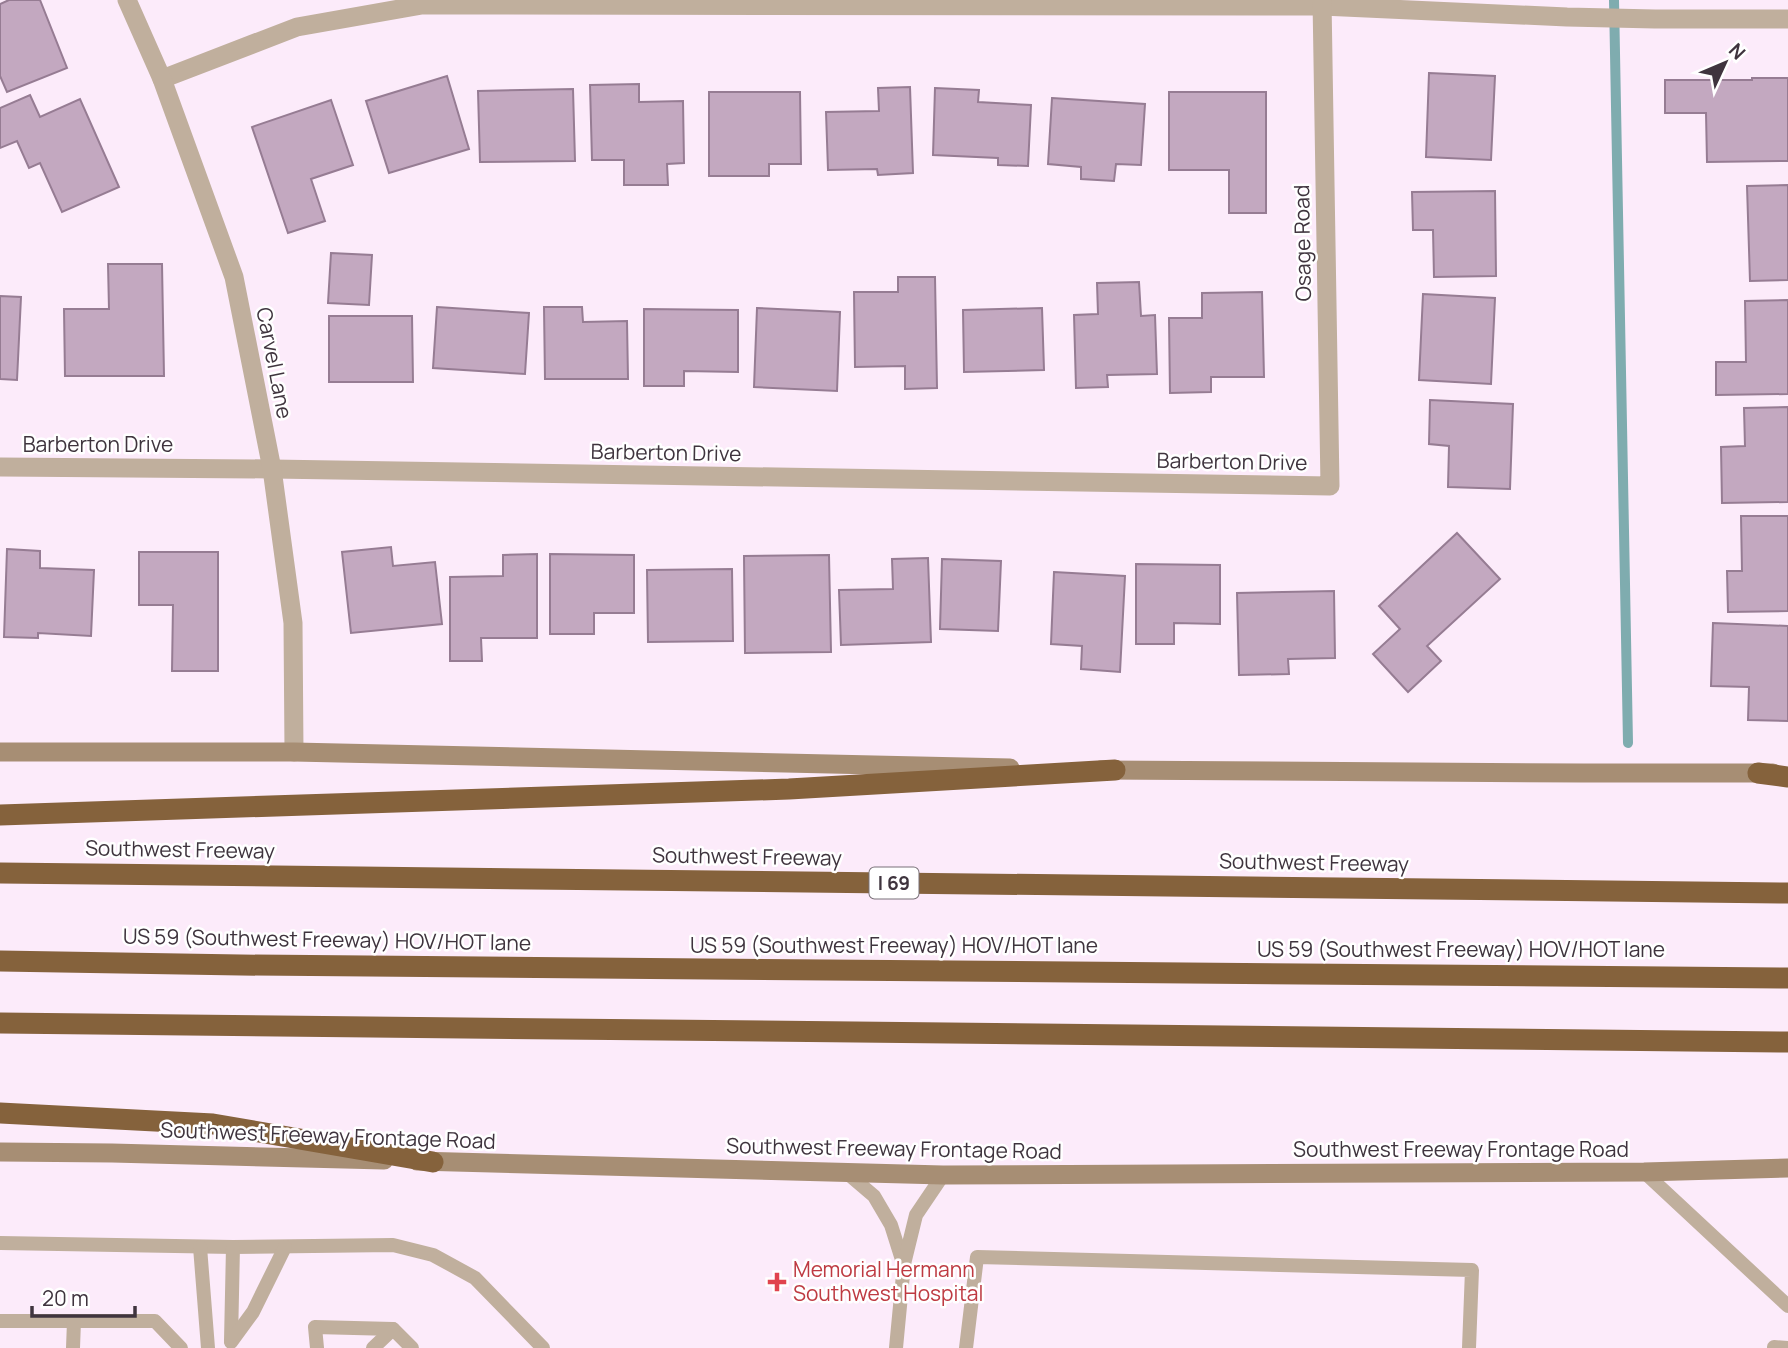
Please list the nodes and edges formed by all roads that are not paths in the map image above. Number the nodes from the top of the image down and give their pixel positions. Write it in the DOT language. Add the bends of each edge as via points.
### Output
graph roads {
  1 [pos="127,0"];
  2 [pos="1322,3"];
  3 [pos="1788,19"];
  4 [pos="162,79"];
  5 [pos="0,467"];
  6 [pos="272,469"];
  7 [pos="1330,486"];
  8 [pos="0,752"];
  9 [pos="293,752"];
  10 [pos="1115,770"];
  11 [pos="1758,773"];
  12 [pos="1788,775"];
  13 [pos="0,815"];
  14 [pos="0,873"];
  15 [pos="1788,893"];
  16 [pos="0,961"];
  17 [pos="1788,978"];
  18 [pos="0,1023"];
  19 [pos="1788,1042"];
  20 [pos="0,1112"];
  21 [pos="0,1152"];
  22 [pos="433,1162"];
  23 [pos="1788,1168"];
  24 [pos="1644,1172"];
  25 [pos="847,1173"];
  26 [pos="943,1175"];
  27 [pos="0,1243"];
  28 [pos="200,1247"];
  29 [pos="233,1247"];
  30 [pos="285,1247"];
  31 [pos="904,1264"];
  32 [pos="1788,1306"];
  33 [pos="0,1321"];
  34 [pos="74,1321"];
  35 [pos="393,1329"];
  36 [pos="228,1345"];
  37 [pos="1774,1347"];
  38 [pos="73,1348"];
  39 [pos="181,1348"];
  40 [pos="208,1348"];
  41 [pos="317,1348"];
  42 [pos="373,1348"];
  43 [pos="412,1348"];
  44 [pos="543,1348"];
  45 [pos="896,1348"];
  46 [pos="966,1348"];
  47 [pos="1469,1348"];
  48 [pos="1788,1348"];
  1 -- 4 [label="street, Carvel Lane"];
  2 -- 3 [label="street" via="1567,17"];
  2 -- 4 [label="street" via="422,5 297,27"];
  2 -- 7 [label="street, Osage Road"];
  4 -- 6 [label="street, Carvel Lane" via="234,277"];
  5 -- 6 [label="street, Barberton Drive"];
  6 -- 7 [label="street, Barberton Drive"];
  6 -- 9 [label="street, Carvel Lane" via="293,623"];
  8 -- 9 [label="main road"];
  9 -- 10 [label="main road"];
  10 -- 11 [label="main road"];
  10 -- 13 [label="highway" via="789,789"];
  11 -- 12 [label="highway"];
  14 -- 15 [label="highway, Southwest Freeway / I 69"];
  16 -- 17 [label="highway, US 59 (Southwest Freeway) HOV/HOT lane"];
  18 -- 19 [label="highway"];
  20 -- 22 [label="highway" via="213,1124"];
  21 -- 22 [label="main road, Southwest Freeway Frontage Road"];
  22 -- 25 [label="main road, Southwest Freeway Frontage Road"];
  23 -- 24 [label="main road, Southwest Freeway Frontage Road"];
  24 -- 26 [label="main road, Southwest Freeway Frontage Road"];
  24 -- 32 [label="lane"];
  25 -- 26 [label="main road, Southwest Freeway Frontage Road"];
  25 -- 31 [label="lane" via="874,1196 891,1225"];
  26 -- 31 [label="lane" via="916,1215"];
  27 -- 28 [label="lane"];
  28 -- 29 [label="lane"];
  28 -- 40 [label="lane"];
  29 -- 30 [label="lane"];
  29 -- 36 [label="lane"];
  30 -- 36 [label="lane" via="253,1312"];
  30 -- 44 [label="lane" via="393,1245 433,1255 475,1278"];
  31 -- 45 [label="lane"];
  33 -- 34 [label="lane"];
  34 -- 38 [label="lane"];
  34 -- 39 [label="lane" via="155,1321"];
  35 -- 41 [label="lane" via="315,1327"];
  35 -- 42 [label="lane"];
  35 -- 43 [label="lane"];
  37 -- 48 [label="lane"];
  46 -- 47 [label="lane" via="977,1257 1472,1269"];
}
